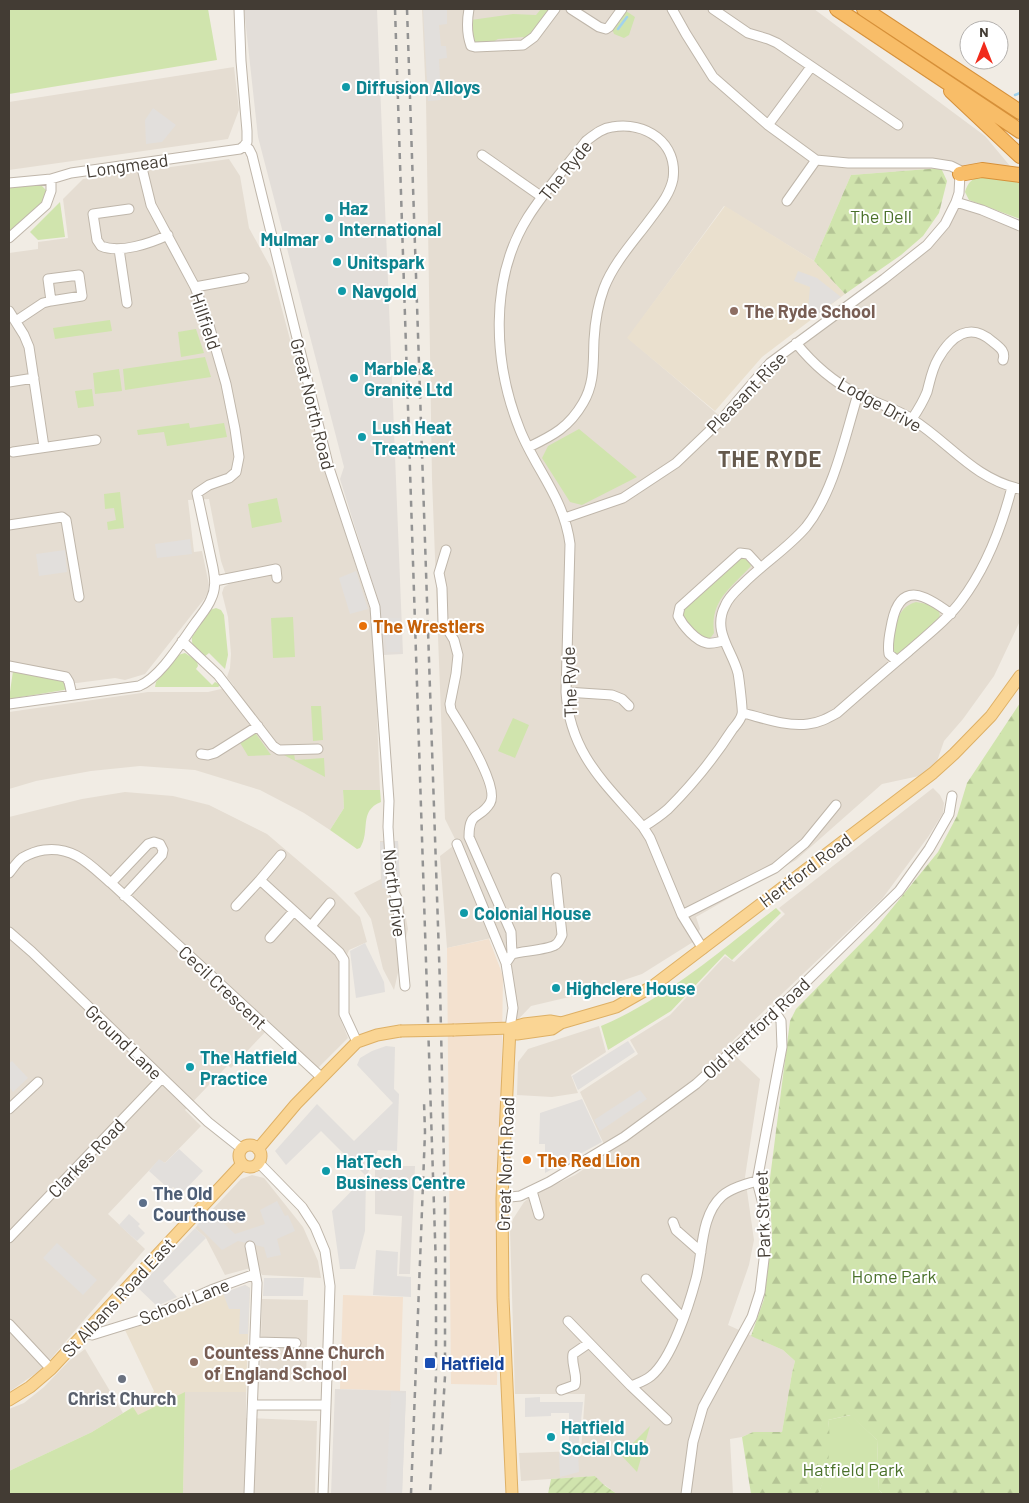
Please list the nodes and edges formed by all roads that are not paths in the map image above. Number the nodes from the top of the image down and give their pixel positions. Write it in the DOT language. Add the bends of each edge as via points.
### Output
graph roads {
  1 [pos="239,9"];
  2 [pos="469,9"];
  3 [pos="555,9"];
  4 [pos="571,9"];
  5 [pos="622,9"];
  6 [pos="672,9"];
  7 [pos="713,9"];
  8 [pos="837,9"];
  9 [pos="864,9"];
  10 [pos="811,67"];
  11 [pos="935,74"];
  12 [pos="1020,112"];
  13 [pos="768,125"];
  14 [pos="898,125"];
  15 [pos="1020,131"];
  16 [pos="244,146"];
  17 [pos="482,155"];
  18 [pos="1020,156"];
  19 [pos="816,160"];
  20 [pos="140,164"];
  21 [pos="960,174"];
  22 [pos="1020,175"];
  23 [pos="51,179"];
  24 [pos="9,183"];
  25 [pos="542,197"];
  26 [pos="787,201"];
  27 [pos="956,202"];
  28 [pos="130,209"];
  29 [pos="1020,226"];
  30 [pos="168,235"];
  31 [pos="9,238"];
  32 [pos="118,249"];
  33 [pos="244,278"];
  34 [pos="195,287"];
  35 [pos="51,301"];
  36 [pos="127,303"];
  37 [pos="9,311"];
  38 [pos="16,321"];
  39 [pos="796,343"];
  40 [pos="1003,360"];
  41 [pos="34,378"];
  42 [pos="9,382"];
  43 [pos="858,394"];
  44 [pos="912,419"];
  45 [pos="96,440"];
  46 [pos="44,447"];
  47 [pos="528,447"];
  48 [pos="13,452"];
  49 [pos="1016,488"];
  50 [pos="565,518"];
  51 [pos="9,524"];
  52 [pos="446,550"];
  53 [pos="760,567"];
  54 [pos="278,578"];
  55 [pos="215,581"];
  56 [pos="79,597"];
  57 [pos="951,614"];
  58 [pos="182,641"];
  59 [pos="723,641"];
  60 [pos="897,661"];
  61 [pos="9,666"];
  62 [pos="1020,676"];
  63 [pos="566,692"];
  64 [pos="72,695"];
  65 [pos="9,704"];
  66 [pos="629,706"];
  67 [pos="742,713"];
  68 [pos="258,726"];
  69 [pos="318,749"];
  70 [pos="201,754"];
  71 [pos="952,796"];
  72 [pos="389,801"];
  73 [pos="836,805"];
  74 [pos="643,827"];
  75 [pos="457,844"];
  76 [pos="281,855"];
  77 [pos="9,873"];
  78 [pos="556,878"];
  79 [pos="260,880"];
  80 [pos="111,883"];
  81 [pos="124,896"];
  82 [pos="330,903"];
  83 [pos="236,906"];
  84 [pos="294,911"];
  85 [pos="682,915"];
  86 [pos="312,926"];
  87 [pos="9,932"];
  88 [pos="270,938"];
  89 [pos="703,949"];
  90 [pos="512,954"];
  91 [pos="506,963"];
  92 [pos="405,986"];
  93 [pos="775,1012"];
  94 [pos="510,1028"];
  95 [pos="358,1042"];
  96 [pos="322,1077"];
  97 [pos="162,1078"];
  98 [pos="38,1082"];
  99 [pos="9,1109"];
  100 [pos="258,1148"];
  101 [pos="242,1149"];
  102 [pos="259,1163"];
  103 [pos="242,1164"];
  104 [pos="757,1181"];
  105 [pos="532,1191"];
  106 [pos="502,1198"];
  107 [pos="539,1215"];
  108 [pos="673,1222"];
  109 [pos="9,1238"];
  110 [pos="250,1246"];
  111 [pos="701,1252"];
  112 [pos="255,1274"];
  113 [pos="646,1279"];
  114 [pos="683,1318"];
  115 [pos="568,1321"];
  116 [pos="9,1324"];
  117 [pos="85,1332"];
  118 [pos="255,1342"];
  119 [pos="296,1343"];
  120 [pos="589,1343"];
  121 [pos="51,1369"];
  122 [pos="630,1386"];
  123 [pos="562,1390"];
  124 [pos="9,1400"];
  125 [pos="254,1405"];
  126 [pos="326,1405"];
  127 [pos="667,1420"];
  128 [pos="250,1494"];
  129 [pos="323,1494"];
  130 [pos="512,1494"];
  131 [pos="686,1494"];
  1 -- 16 [label="street" via="247,131"];
  2 -- 3 [label="street" via="469,42 475,47 530,42"];
  4 -- 5 [label="street" via="606,29"];
  6 -- 13 [label="street" via="713,77"];
  7 -- 10 [label="street" via="748,34 777,43"];
  8 -- 11 [label="highway"];
  9 -- 12 [label="highway"];
  10 -- 13 [label="street"];
  10 -- 14 [label="street"];
  11 -- 15 [label="highway"];
  11 -- 18 [label="highway"];
  13 -- 19 [label="street"];
  16 -- 20 [label="street, Longmead"];
  16 -- 72 [label="street, Great North Road" via="252,155 329,468 375,608"];
  17 -- 25 [label="street"];
  19 -- 21 [label="street" via="932,163 955,167"];
  19 -- 26 [label="street"];
  20 -- 23 [label="street, Longmead" via="71,173"];
  20 -- 30 [label="street, Hillfield" via="151,205"];
  21 -- 22 [label="highway" via="982,170"];
  21 -- 27 [label="street, Pleasant Rise"];
  23 -- 24 [label="street, Longmead"];
  23 -- 31 [label="street" via="46,205"];
  25 -- 47 [label="street, The Ryde" via="514,243 499,313 506,386"];
  25 -- 47 [label="street, The Ryde" via="596,132 611,127 638,127 650,131 671,154 672,180 667,196 616,265 604,288 597,314 592,383 585,400 564,428"];
  27 -- 29 [label="street"];
  27 -- 39 [label="street, Pleasant Rise" via="945,224 927,245"];
  28 -- 32 [label="street" via="94,214 98,243"];
  30 -- 32 [label="street" via="153,242"];
  30 -- 34 [label="street, Hillfield"];
  32 -- 36 [label="street"];
  33 -- 34 [label="street"];
  34 -- 55 [label="street, Hillfield" via="226,384 239,457 236,472 197,493"];
  35 -- 38 [label="street"];
  37 -- 38 [label="street"];
  38 -- 41 [label="street" via="29,347"];
  39 -- 43 [label="street, Lodge Drive" via="838,383"];
  39 -- 50 [label="street, Pleasant Rise" via="770,363 722,418 676,463 623,498"];
  40 -- 44 [label="street" via="1003,351 984,334 972,331 959,335 937,360 919,409"];
  41 -- 42 [label="street"];
  41 -- 46 [label="street"];
  43 -- 44 [label="street, Lodge Drive"];
  43 -- 53 [label="street" via="818,510 805,528"];
  44 -- 49 [label="street, Lodge Drive" via="973,468"];
  45 -- 46 [label="street"];
  46 -- 48 [label="street"];
  47 -- 50 [label="street, The Ryde"];
  49 -- 57 [label="street" via="978,576"];
  50 -- 63 [label="street, The Ryde" via="570,544"];
  51 -- 56 [label="street" via="62,517 66,520"];
  52 -- 90 [label="street" via="439,573 443,622 454,640 458,655 451,710 480,761 492,790 490,803 472,818 469,837 511,932"];
  53 -- 59 [label="street" via="729,598 724,608 721,617"];
  53 -- 59 [label="street" via="748,554 740,553 680,607 680,620 698,640 707,643"];
  54 -- 55 [label="street" via="276,569"];
  55 -- 58 [label="street" via="211,600"];
  57 -- 60 [label="street"];
  57 -- 60 [label="street" via="925,598 903,597 894,611 888,642 890,654"];
  58 -- 64 [label="street" via="146,683"];
  58 -- 68 [label="street" via="218,675"];
  59 -- 67 [label="street" via="739,675"];
  60 -- 67 [label="street" via="837,713 823,721 793,724"];
  61 -- 64 [label="street" via="66,677"];
  62 -- 89 [label="main road, Hertford Road" via="991,716 932,773"];
  63 -- 66 [label="street" via="612,695"];
  63 -- 74 [label="street, The Ryde" via="571,728 583,754"];
  64 -- 65 [label="street"];
  67 -- 74 [label="street" via="719,751 667,810"];
  68 -- 69 [label="street" via="279,750"];
  68 -- 70 [label="street" via="215,753"];
  71 -- 93 [label="street, Old Hertford Road" via="949,814 899,891"];
  72 -- 92 [label="street, North Drive" via="392,889 396,898"];
  73 -- 85 [label="street" via="806,843 775,868"];
  74 -- 85 [label="street, The Ryde"];
  75 -- 91 [label="street, Great North Road"];
  76 -- 79 [label="street"];
  77 -- 80 [label="street, Cecil Crescent" via="22,858 36,851 56,848 72,852"];
  78 -- 90 [label="street" via="562,935 559,942 554,946"];
  79 -- 83 [label="street"];
  79 -- 84 [label="street"];
  80 -- 81 [label="street, Cecil Crescent"];
  80 -- 81 [label="street" via="148,844 160,844 162,855"];
  81 -- 96 [label="street, Cecil Crescent"];
  82 -- 86 [label="street"];
  84 -- 86 [label="street"];
  84 -- 88 [label="street"];
  85 -- 89 [label="street, The Ryde"];
  86 -- 95 [label="street" via="344,960 344,1014"];
  87 -- 97 [label="street, Ground Lane"];
  89 -- 94 [label="main road, Hertford Road" via="653,986 616,1007 561,1023 552,1029 517,1034"];
  90 -- 91 [label="street"];
  91 -- 94 [label="street, Great North Road" via="513,1008"];
  93 -- 104 [label="street, Park Street" via="780,1021 782,1047"];
  93 -- 105 [label="street, Old Hertford Road" via="696,1084 646,1121"];
  94 -- 95 [label="main road, bridge" via="400,1031"];
  94 -- 106 [label="main road, Great North Road"];
  95 -- 96 [label="main road"];
  96 -- 100 [label="main road"];
  97 -- 101 [label="street, Ground Lane"];
  97 -- 109 [label="street, Clarkes Road"];
  98 -- 99 [label="street"];
  100 -- 101 [label="main road" via="248,1145"];
  100 -- 102 [label="main road" via="261,1154"];
  101 -- 103 [label="main road" via="239,1156"];
  102 -- 103 [label="main road" via="249,1167"];
  102 -- 126 [label="street" via="302,1207 325,1251 330,1286"];
  103 -- 117 [label="main road, St Albans Road East"];
  104 -- 111 [label="street" via="722,1195 712,1210"];
  104 -- 131 [label="street, Park Street" via="764,1208 766,1244 760,1292 752,1317 704,1407 692,1442"];
  105 -- 106 [label="street, Old Hertford Road"];
  105 -- 107 [label="street"];
  106 -- 130 [label="main road, Great North Road"];
  108 -- 111 [label="street" via="676,1230"];
  110 -- 112 [label="street"];
  111 -- 114 [label="street"];
  112 -- 117 [label="street, School Lane" via="147,1318 92,1335"];
  112 -- 118 [label="street"];
  113 -- 114 [label="street"];
  114 -- 122 [label="street" via="675,1341 659,1368 642,1382"];
  115 -- 120 [label="street"];
  116 -- 121 [label="street"];
  117 -- 121 [label="main road, St Albans Road East"];
  118 -- 119 [label="street"];
  118 -- 125 [label="street"];
  120 -- 122 [label="street"];
  120 -- 123 [label="street" via="573,1354 575,1385"];
  121 -- 124 [label="main road, St Albans Road East"];
  122 -- 127 [label="street"];
  125 -- 126 [label="street"];
  125 -- 128 [label="street"];
  126 -- 129 [label="street"];
}
